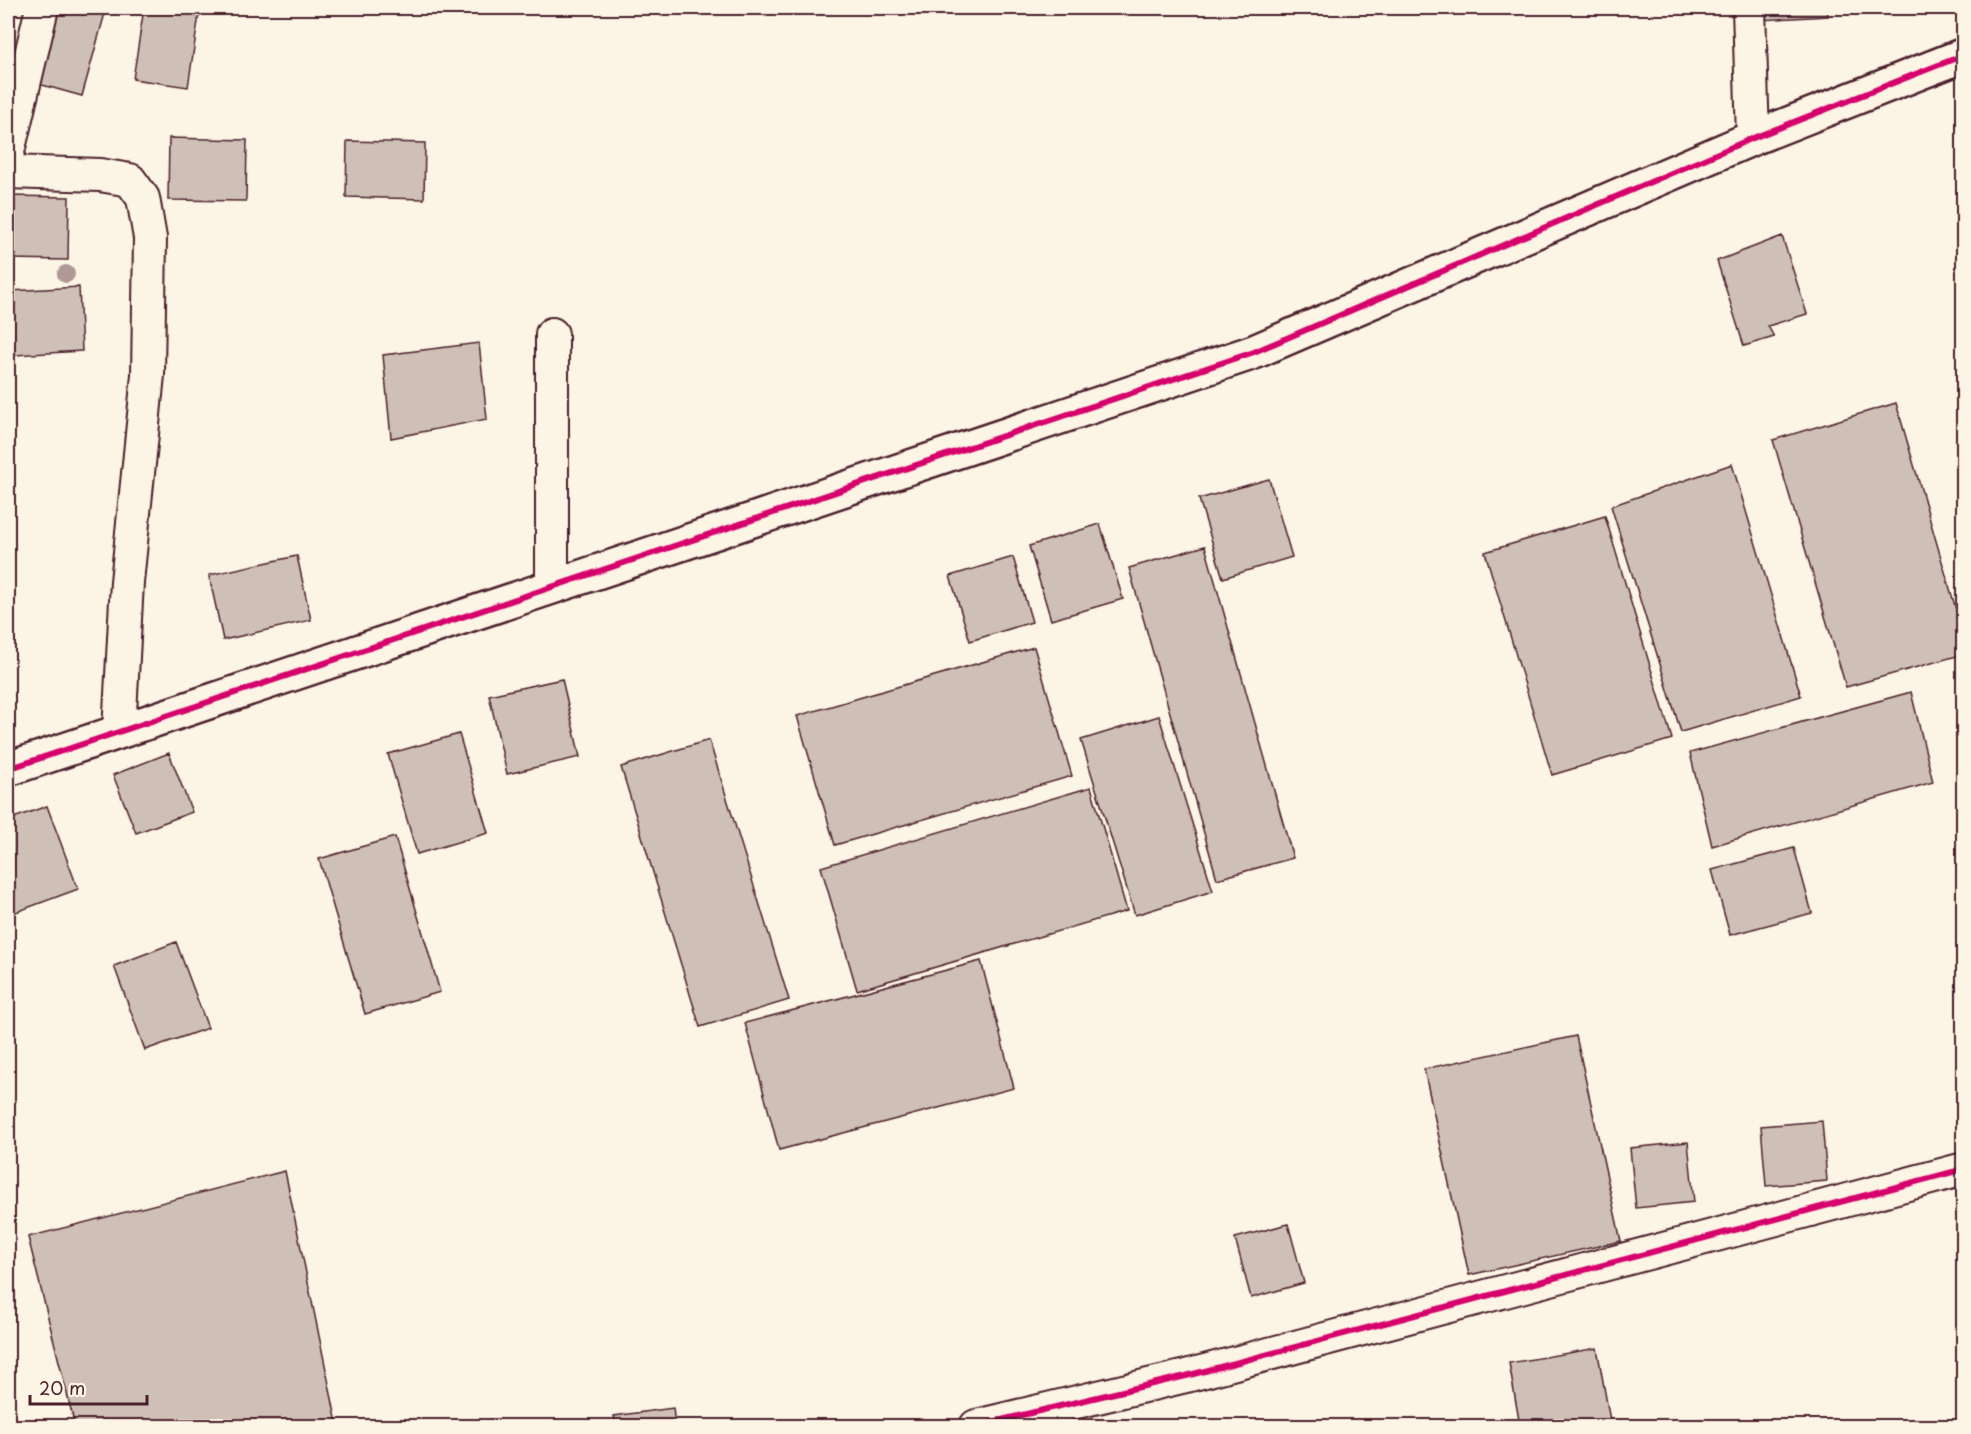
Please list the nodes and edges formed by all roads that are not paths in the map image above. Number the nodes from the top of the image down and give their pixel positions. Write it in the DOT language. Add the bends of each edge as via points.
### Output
graph roads {
  1 [pos="42,8"];
  2 [pos="1749,8"];
  3 [pos="1964,55"];
  4 [pos="1754,138"];
  5 [pos="8,152"];
  6 [pos="8,172"];
  7 [pos="552,334"];
  8 [pos="552,587"];
  9 [pos="119,732"];
  10 [pos="8,769"];
  11 [pos="1964,1169"];
  12 [pos="976,1426"];
  1 -- 5 [label="street"];
  2 -- 4 [label="street"];
  3 -- 4 [label="street"];
  4 -- 8 [label="street" via="1254,352"];
  6 -- 9 [label="street" via="100,175 130,180 143,198 150,238 148,375 128,582"];
  7 -- 8 [label="street"];
  8 -- 9 [label="street"];
  9 -- 10 [label="street"];
  11 -- 12 [label="street" via="1198,1373"];
}
